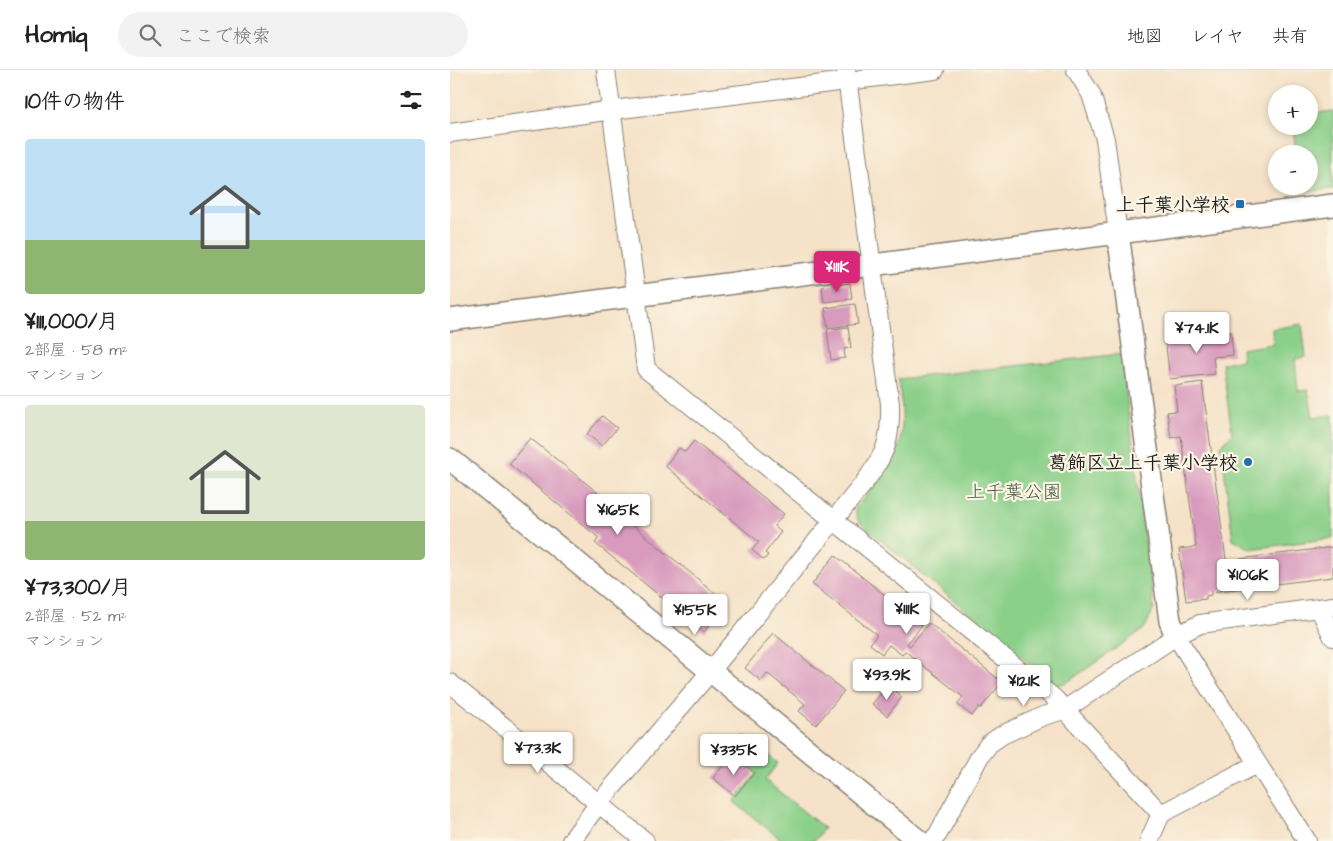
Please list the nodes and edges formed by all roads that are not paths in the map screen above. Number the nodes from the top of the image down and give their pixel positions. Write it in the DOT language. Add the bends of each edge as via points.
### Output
graph roads {
  1 [pos="606,70"];
  2 [pos="935,70"];
  3 [pos="1076,70"];
  4 [pos="847,76"];
  5 [pos="613,110"];
  6 [pos="450,133"];
  7 [pos="1333,206"];
  8 [pos="1118,233"];
  9 [pos="872,265"];
  10 [pos="635,296"];
  11 [pos="450,320"];
  12 [pos="450,459"];
  13 [pos="834,520"];
  14 [pos="1326,607"];
  15 [pos="1176,636"];
  16 [pos="1333,637"];
  17 [pos="710,672"];
  18 [pos="450,683"];
  19 [pos="1064,710"];
  20 [pos="1257,764"];
  21 [pos="599,803"];
  22 [pos="1161,814"];
  23 [pos="570,841"];
  24 [pos="646,841"];
  25 [pos="919,841"];
  26 [pos="932,841"];
  27 [pos="1149,841"];
  28 [pos="1308,841"];
  1 -- 5 [label="street"];
  2 -- 4 [label="street"];
  3 -- 8 [label="street" via="1092,94 1105,139"];
  4 -- 5 [label="street"];
  4 -- 9 [label="street"];
  5 -- 6 [label="street"];
  5 -- 10 [label="street"];
  7 -- 8 [label="street"];
  8 -- 9 [label="street"];
  8 -- 15 [label="street" via="1170,620"];
  9 -- 10 [label="street"];
  9 -- 13 [label="street" via="891,425 881,461"];
  10 -- 11 [label="street"];
  10 -- 13 [label="street" via="646,369"];
  12 -- 17 [label="street"];
  13 -- 17 [label="street"];
  13 -- 19 [label="street" via="1054,698"];
  14 -- 15 [label="street" via="1200,624"];
  14 -- 16 [label="street"];
  15 -- 19 [label="street"];
  15 -- 20 [label="street"];
  17 -- 21 [label="street"];
  17 -- 25 [label="street"];
  18 -- 21 [label="street"];
  19 -- 22 [label="street"];
  19 -- 26 [label="street" via="1043,716 989,744"];
  20 -- 22 [label="street"];
  20 -- 28 [label="street"];
  21 -- 23 [label="street"];
  21 -- 24 [label="street"];
  22 -- 27 [label="street"];
}
